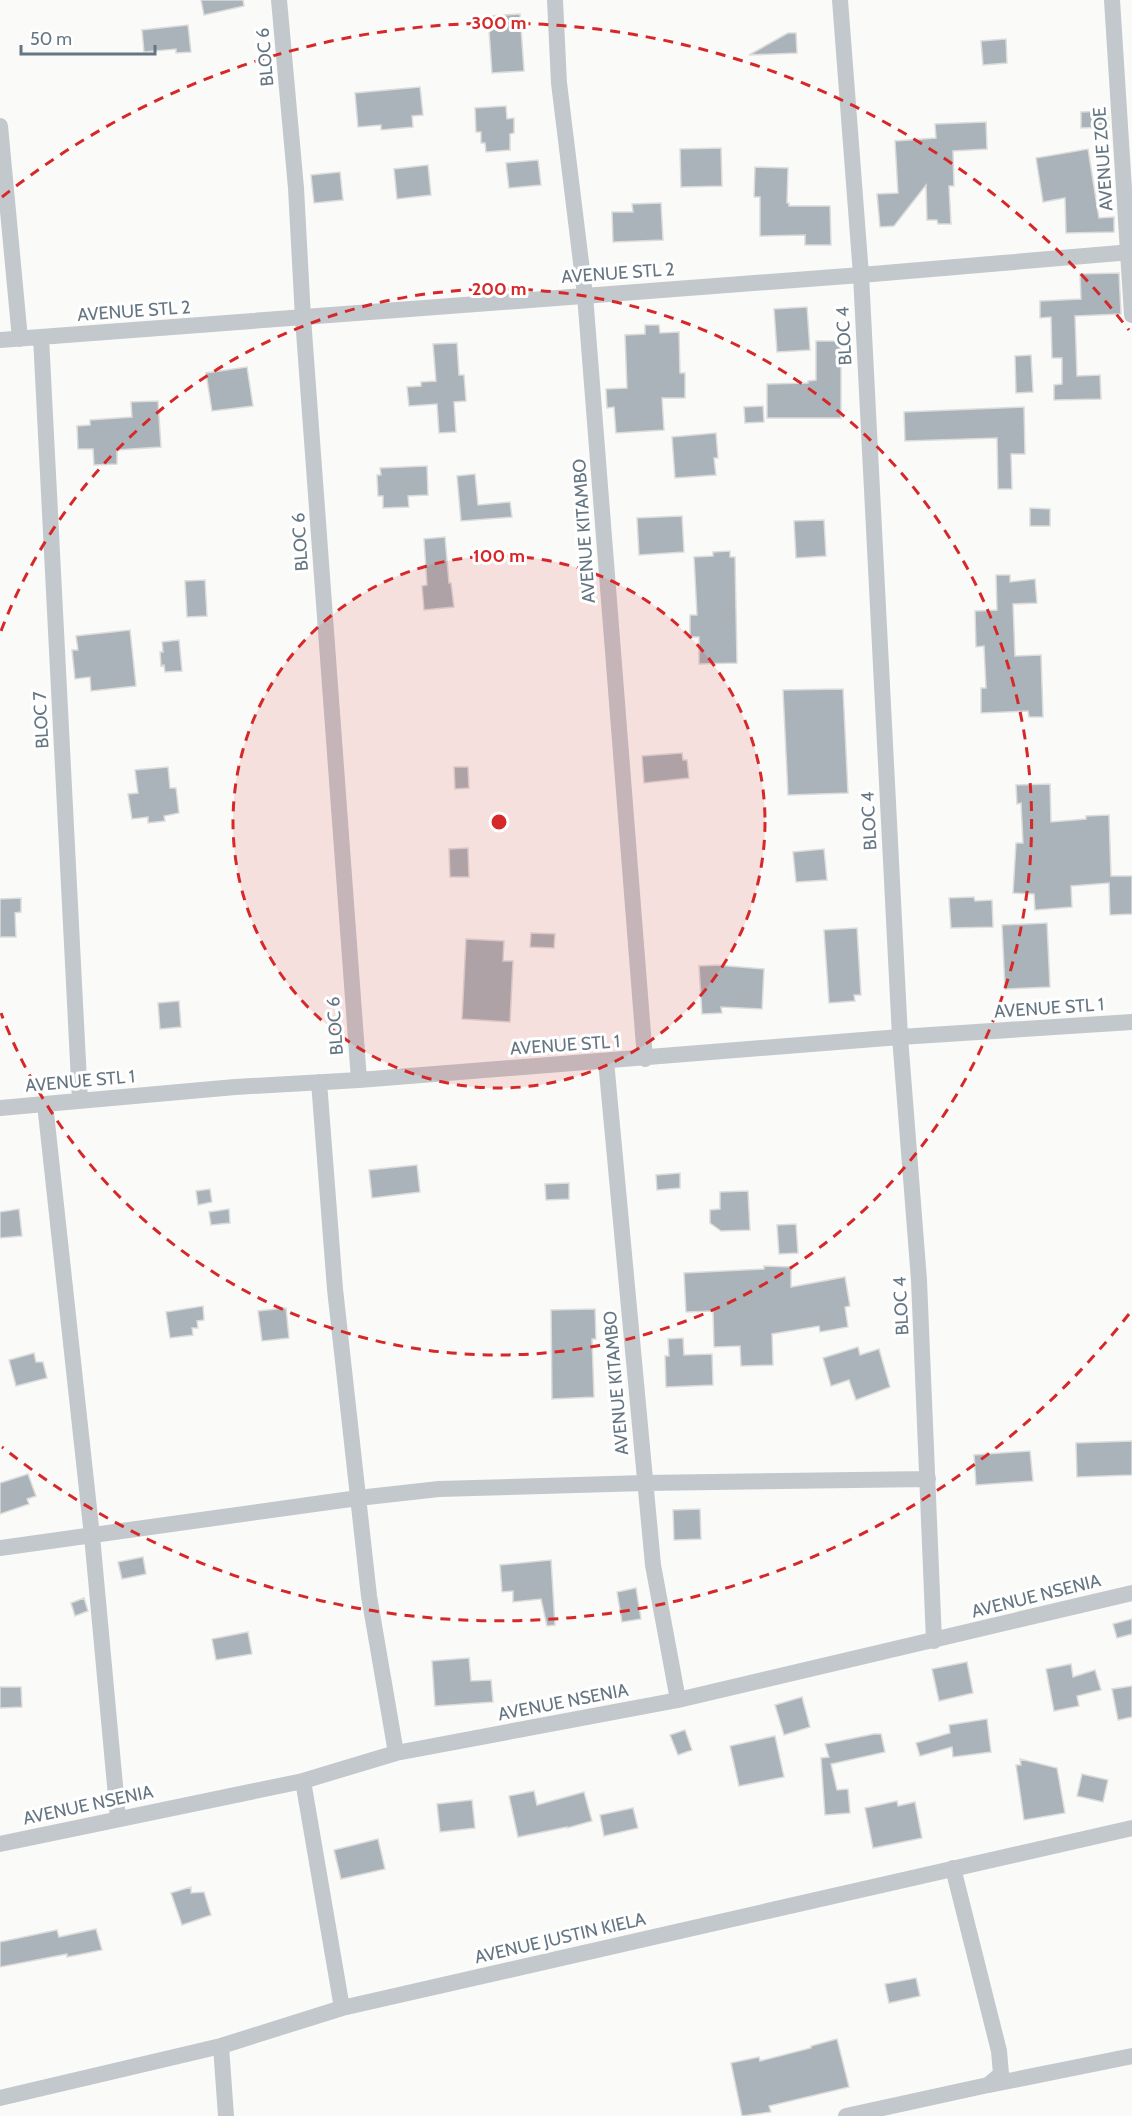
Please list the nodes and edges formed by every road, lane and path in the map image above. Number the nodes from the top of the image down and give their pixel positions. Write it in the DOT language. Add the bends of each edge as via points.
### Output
graph roads {
  1 [pos="279,0"];
  2 [pos="555,0"];
  3 [pos="840,0"];
  4 [pos="1112,0"];
  5 [pos="0,126"];
  6 [pos="1130,252"];
  7 [pos="861,275"];
  8 [pos="585,295"];
  9 [pos="1132,315"];
  10 [pos="303,318"];
  11 [pos="42,337"];
  12 [pos="20,339"];
  13 [pos="0,340"];
  14 [pos="1132,1022"];
  15 [pos="900,1038"];
  16 [pos="645,1059"];
  17 [pos="606,1061"];
  18 [pos="359,1080"];
  19 [pos="319,1083"];
  20 [pos="80,1101"];
  21 [pos="45,1104"];
  22 [pos="0,1108"];
  23 [pos="928,1479"];
  24 [pos="645,1483"];
  25 [pos="358,1498"];
  26 [pos="92,1536"];
  27 [pos="0,1548"];
  28 [pos="1132,1593"];
  29 [pos="934,1641"];
  30 [pos="678,1700"];
  31 [pos="396,1753"];
  32 [pos="303,1780"];
  33 [pos="118,1818"];
  34 [pos="1132,1828"];
  35 [pos="0,1844"];
  36 [pos="953,1868"];
  37 [pos="342,2008"];
  38 [pos="221,2046"];
  39 [pos="1132,2056"];
  40 [pos="988,2085"];
  41 [pos="0,2098"];
  42 [pos="226,2116"];
  43 [pos="846,2116"];
  1 -- 10 [label="street, BLOC 6"];
  2 -- 8 [label="street, AVENUE KITAMBO" via="559,83"];
  3 -- 7 [label="street, BLOC 4"];
  4 -- 6 [label="street, AVENUE ZOE"];
  5 -- 12 [label="street"];
  6 -- 7 [label="street, AVENUE STL 2"];
  6 -- 9 [label="street, AVENUE ZOE"];
  7 -- 8 [label="street, AVENUE STL 2"];
  7 -- 15 [label="street, BLOC 4"];
  8 -- 10 [label="street, AVENUE STL 2"];
  8 -- 16 [label="street, AVENUE KITAMBO"];
  10 -- 11 [label="street, AVENUE STL 2"];
  10 -- 18 [label="street, BLOC 6"];
  11 -- 12 [label="street, AVENUE STL 2"];
  11 -- 20 [label="street, BLOC 7"];
  12 -- 13 [label="street, AVENUE STL 2"];
  14 -- 15 [label="street, AVENUE STL 1"];
  15 -- 16 [label="street, AVENUE STL 1"];
  15 -- 23 [label="street, BLOC 4" via="919,1280"];
  16 -- 17 [label="street, AVENUE STL 1"];
  17 -- 18 [label="street, AVENUE STL 1"];
  17 -- 24 [label="street, AVENUE KITAMBO"];
  18 -- 19 [label="street, AVENUE STL 1"];
  19 -- 20 [label="street, AVENUE STL 1"];
  19 -- 25 [label="street" via="335,1289"];
  20 -- 21 [label="street, AVENUE STL 1"];
  21 -- 22 [label="street, AVENUE STL 1"];
  21 -- 26 [label="street"];
  23 -- 24 [label="street"];
  23 -- 29 [label="street, BLOC 4"];
  24 -- 25 [label="street" via="440,1489"];
  24 -- 30 [label="street, AVENUE KITAMBO" via="653,1565"];
  25 -- 26 [label="street"];
  25 -- 31 [label="street" via="369,1596"];
  26 -- 27 [label="street"];
  26 -- 33 [label="street"];
  28 -- 29 [label="street, AVENUE NSENIA"];
  29 -- 30 [label="street, AVENUE NSENIA"];
  30 -- 31 [label="street, AVENUE NSENIA"];
  31 -- 32 [label="street, AVENUE NSENIA"];
  32 -- 33 [label="street, AVENUE NSENIA"];
  32 -- 37 [label="street"];
  33 -- 35 [label="street, AVENUE NSENIA"];
  34 -- 36 [label="street, AVENUE JUSTIN KIELA"];
  36 -- 37 [label="street, AVENUE JUSTIN KIELA"];
  36 -- 40 [label="street" via="999,2051 1001,2074"];
  37 -- 38 [label="street, AVENUE JUSTIN KIELA"];
  38 -- 41 [label="street, AVENUE JUSTIN KIELA"];
  38 -- 42 [label="street"];
  39 -- 40 [label="street"];
  40 -- 43 [label="street"];
}
